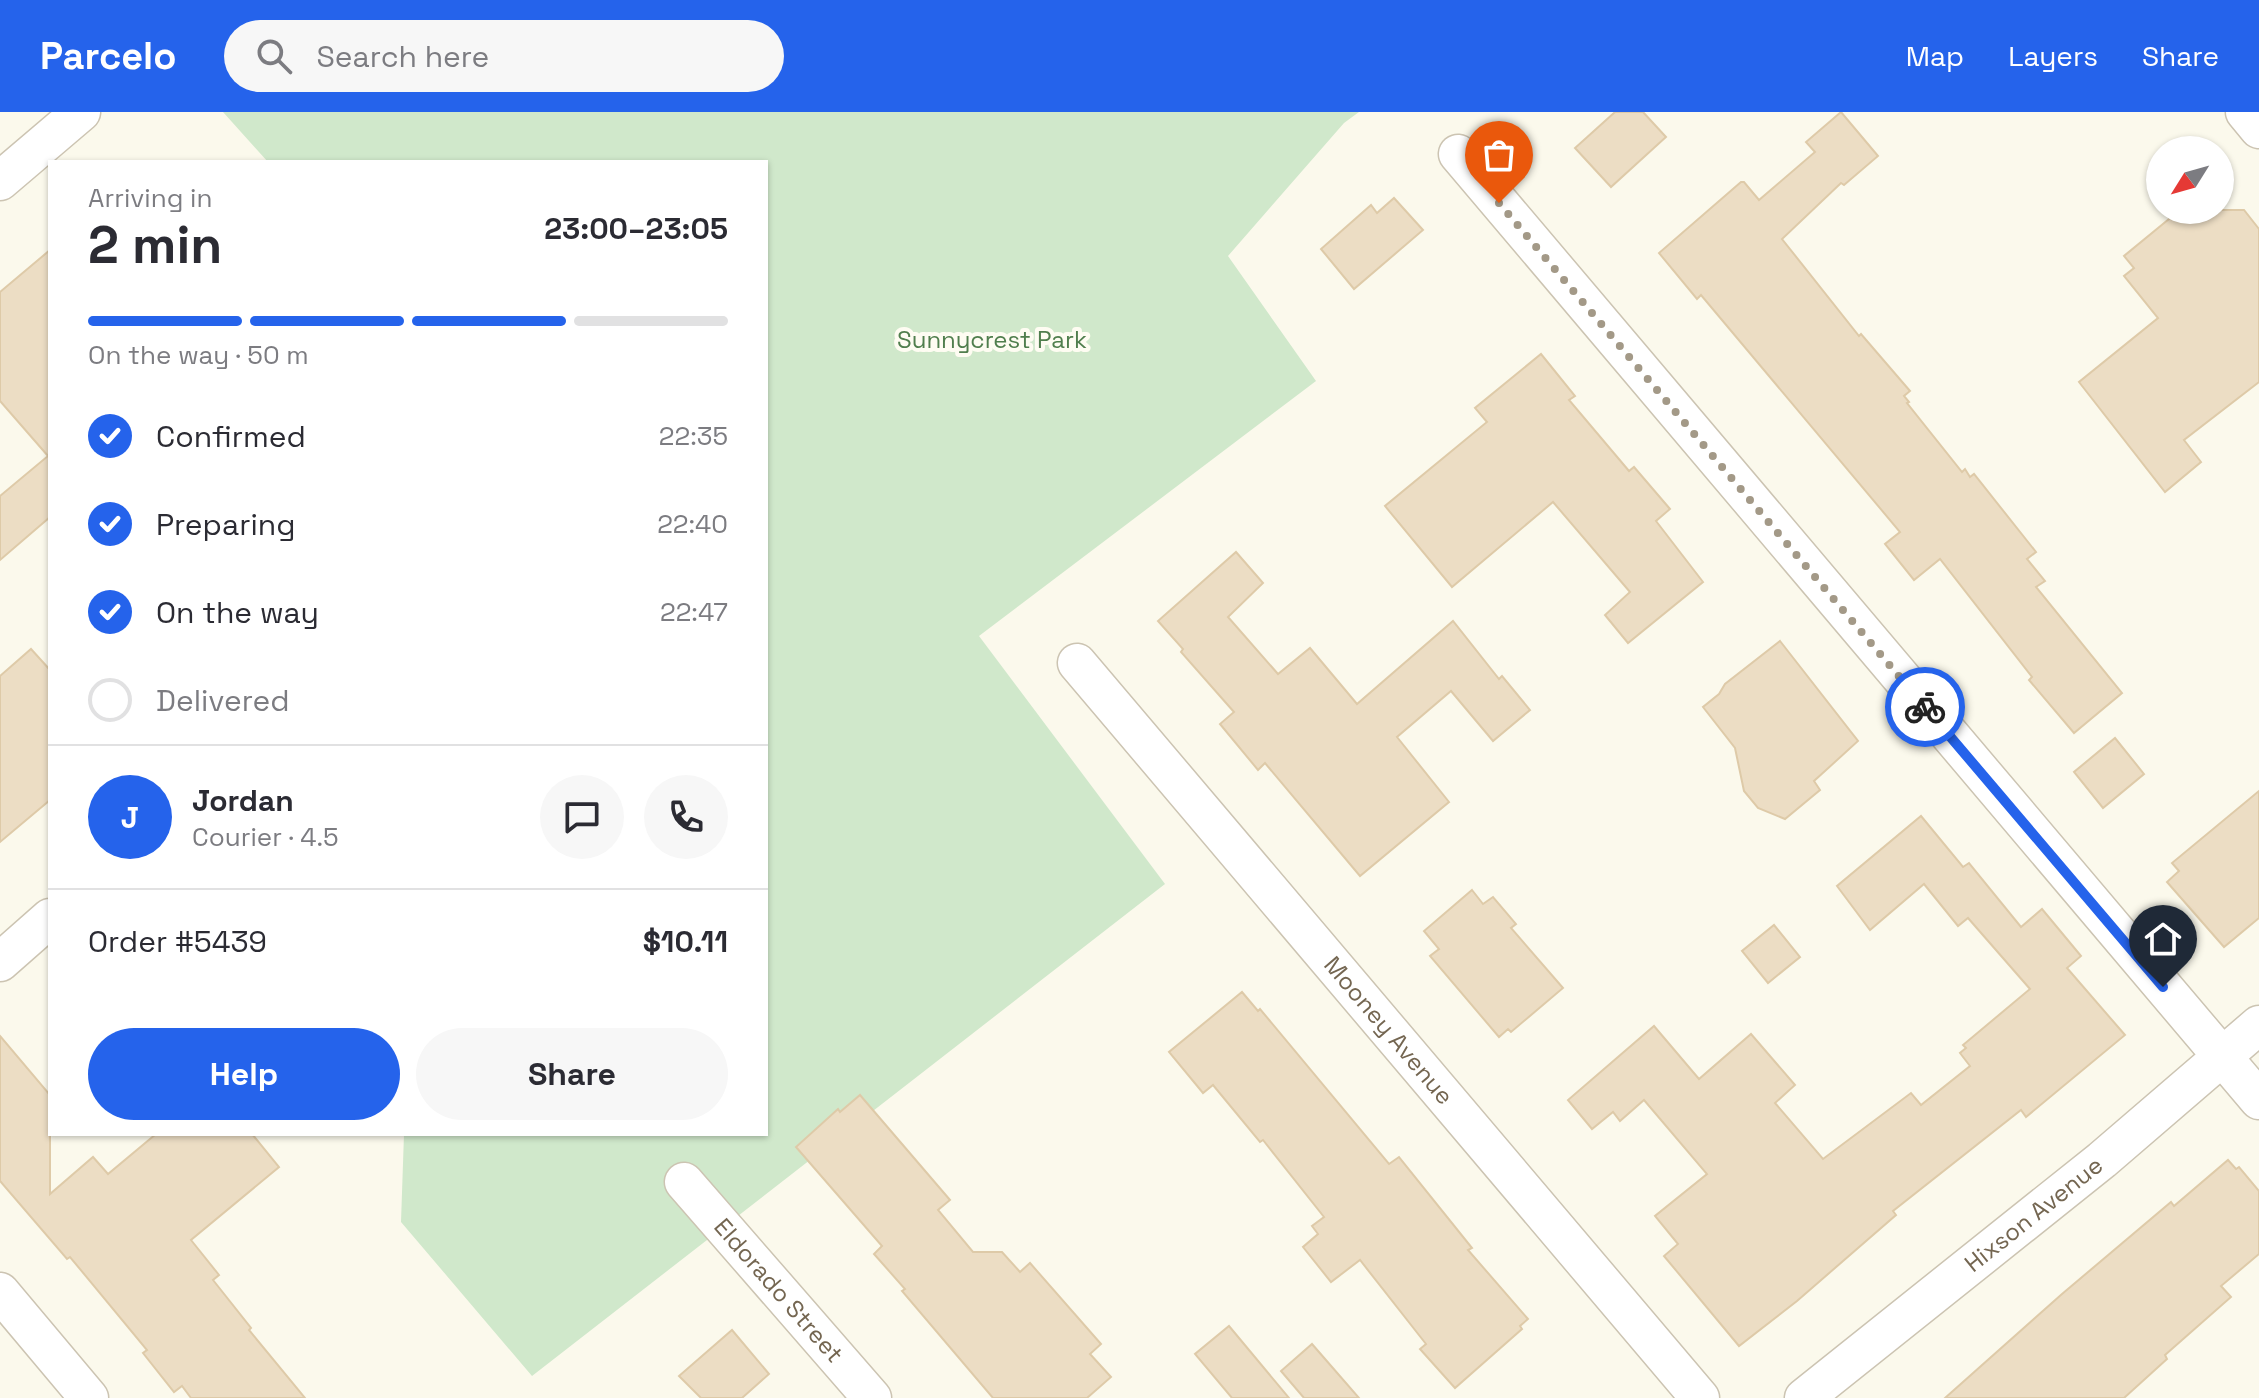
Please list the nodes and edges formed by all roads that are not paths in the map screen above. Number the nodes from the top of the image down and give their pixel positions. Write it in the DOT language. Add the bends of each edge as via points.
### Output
graph roads {
  1 [pos="81,112"];
  2 [pos="2245,112"];
  3 [pos="2259,129"];
  4 [pos="1458,154"];
  5 [pos="0,181"];
  6 [pos="1077,663"];
  7 [pos="48,920"];
  8 [pos="0,962"];
  9 [pos="2259,1025"];
  10 [pos="2222,1056"];
  11 [pos="2259,1100"];
  12 [pos="684,1182"];
  13 [pos="0,1292"];
  14 [pos="89,1398"];
  15 [pos="872,1398"];
  16 [pos="1700,1398"];
  17 [pos="1804,1398"];
  1 -- 5 [label="street"];
  2 -- 3 [label="street"];
  4 -- 10 [label="street"];
  6 -- 16 [label="street, Mooney Avenue"];
  7 -- 8 [label="street"];
  9 -- 10 [label="street, Hixson Avenue"];
  10 -- 11 [label="street"];
  10 -- 17 [label="street, Hixson Avenue" via="2102,1160"];
  12 -- 15 [label="street, Eldorado Street"];
  13 -- 14 [label="street"];
}
